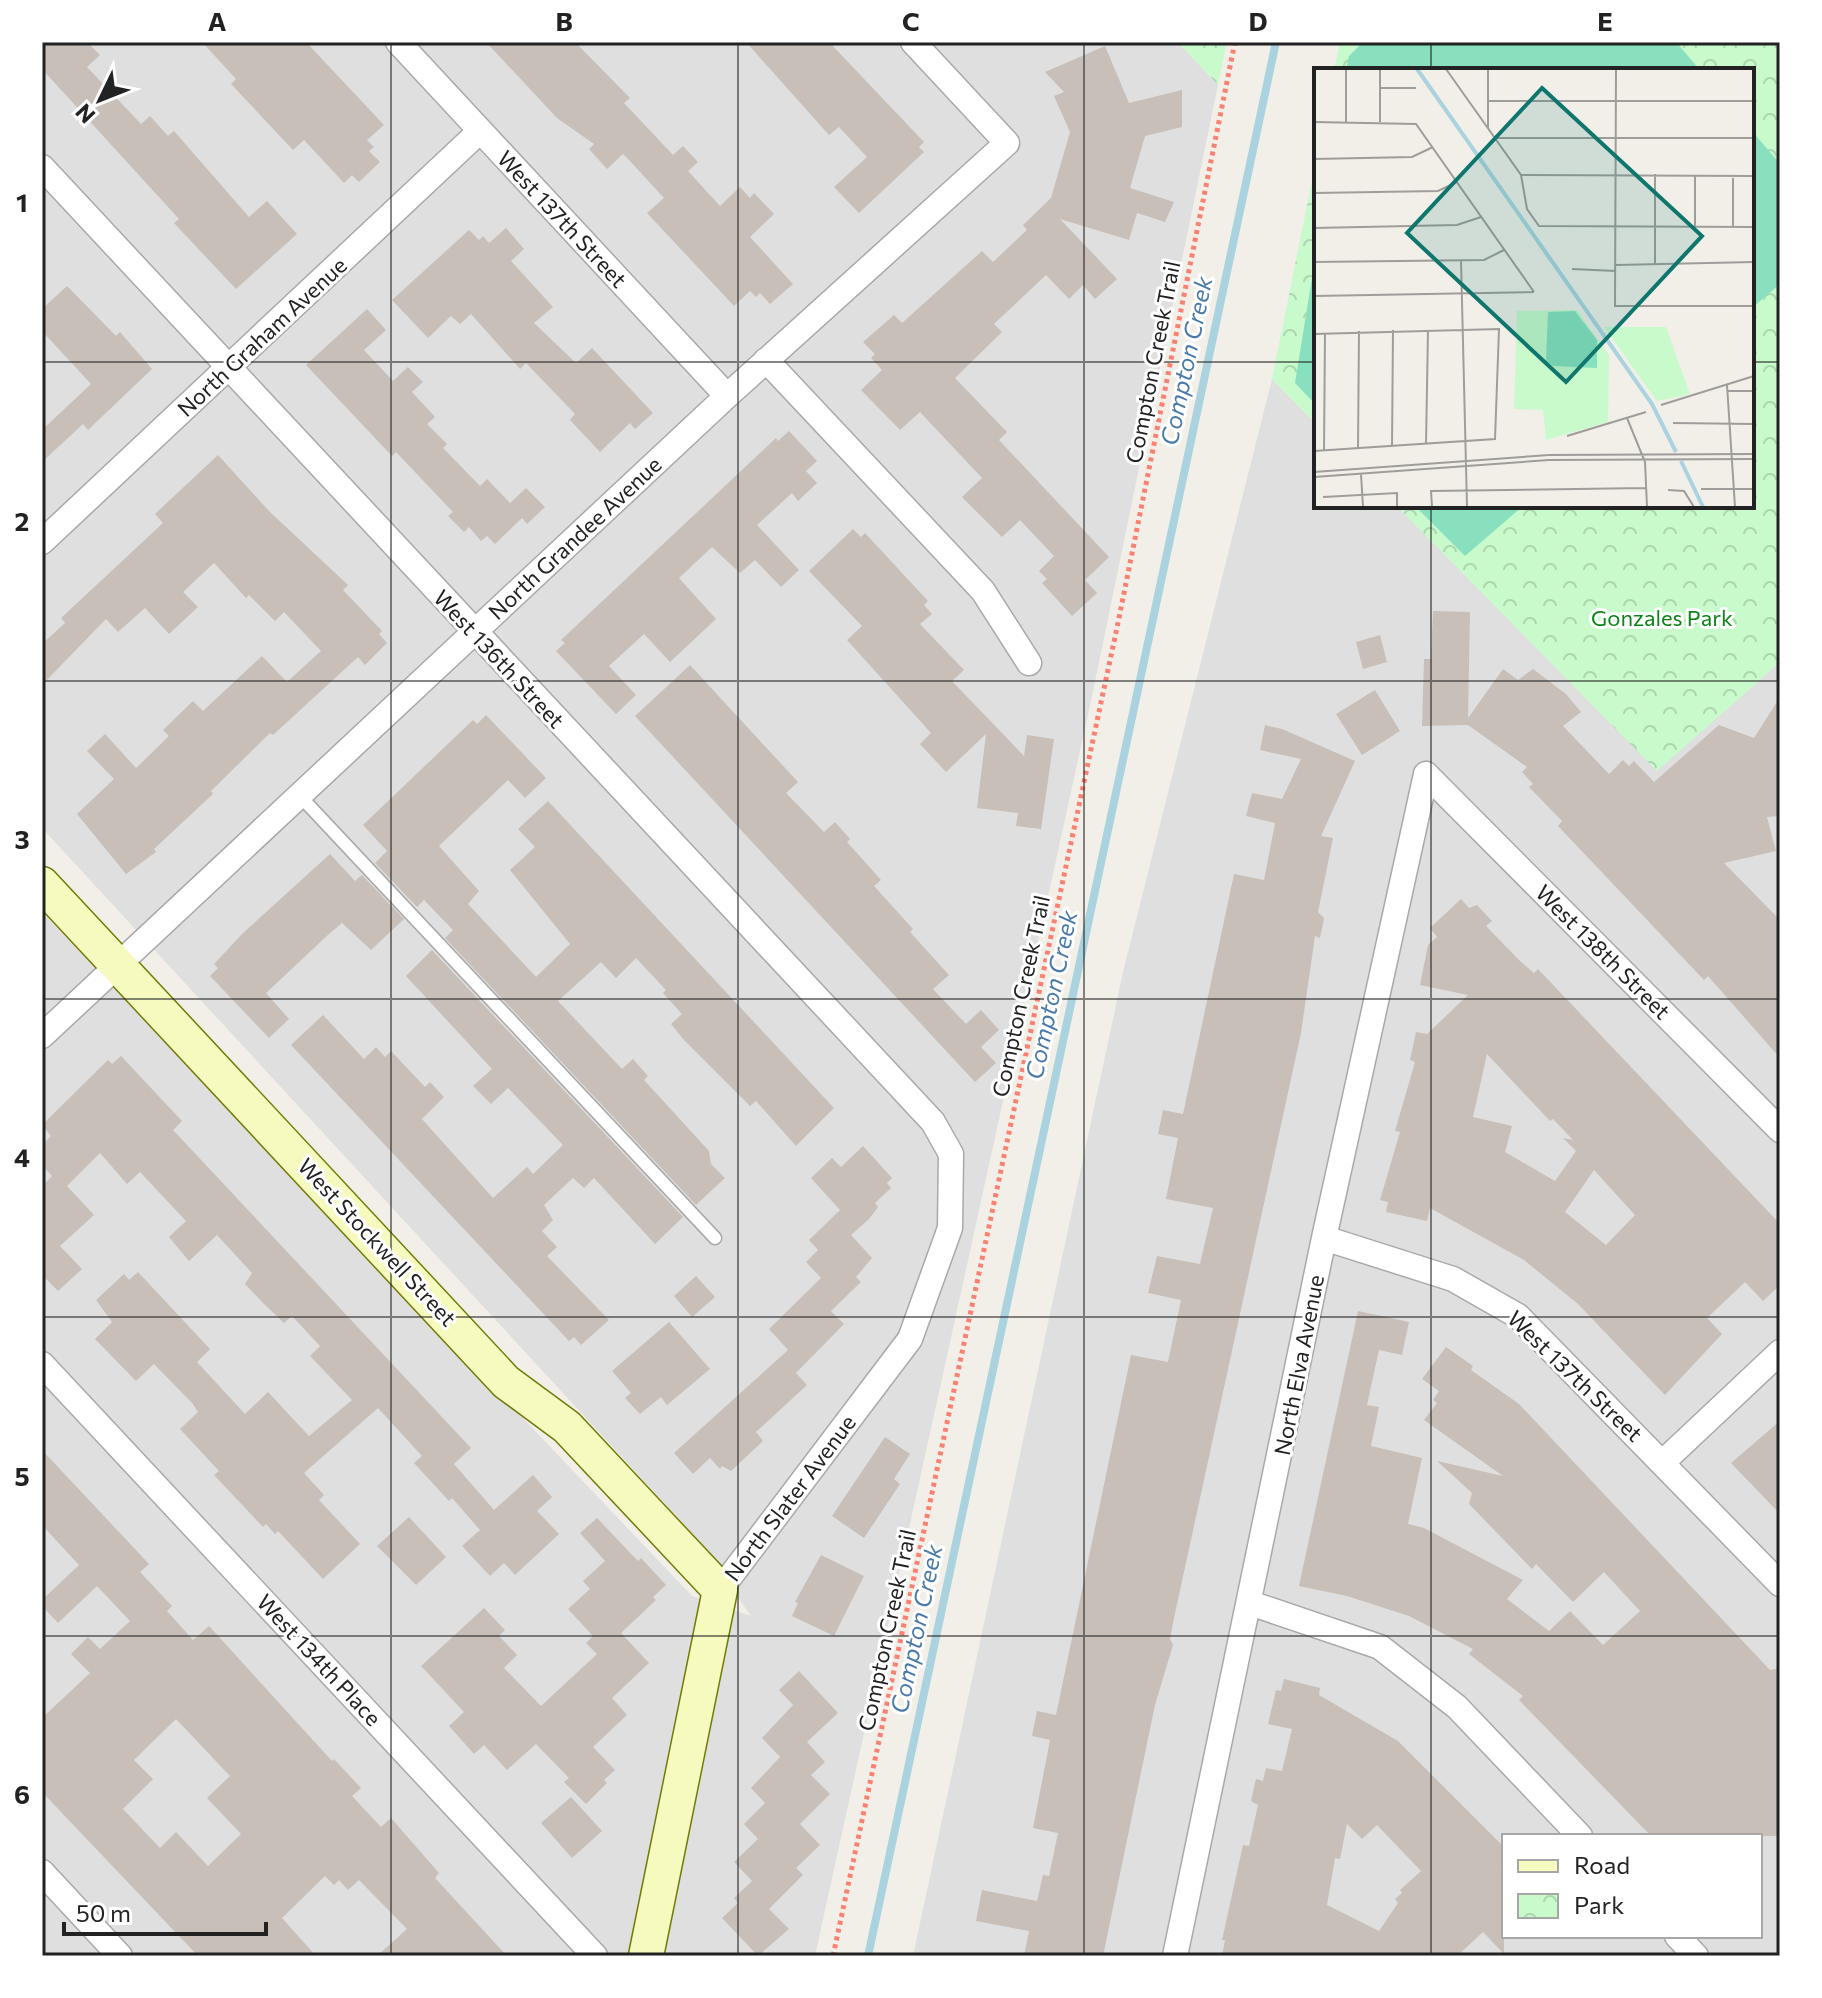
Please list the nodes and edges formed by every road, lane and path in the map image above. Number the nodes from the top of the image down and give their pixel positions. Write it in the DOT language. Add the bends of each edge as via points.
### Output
graph roads {
  1 [pos="398,42"];
  2 [pos="913,42"];
  3 [pos="1235,42"];
  4 [pos="480,131"];
  5 [pos="42,167"];
  6 [pos="766,360"];
  7 [pos="227,369"];
  8 [pos="727,396"];
  9 [pos="42,542"];
  10 [pos="474,633"];
  11 [pos="1029,663"];
  12 [pos="1426,774"];
  13 [pos="300,796"];
  14 [pos="42,884"];
  15 [pos="118,965"];
  16 [pos="42,1036"];
  17 [pos="1780,1130"];
  18 [pos="951,1154"];
  19 [pos="715,1238"];
  20 [pos="1324,1238"];
  21 [pos="1780,1352"];
  22 [pos="42,1364"];
  23 [pos="1663,1462"];
  24 [pos="1780,1584"];
  25 [pos="720,1590"];
  26 [pos="1250,1603"];
  27 [pos="1578,1834"];
  28 [pos="42,1872"];
  29 [pos="1679,1938"];
  30 [pos="120,1956"];
  31 [pos="595,1956"];
  32 [pos="646,1956"];
  33 [pos="833,1956"];
  34 [pos="1175,1956"];
  35 [pos="1696,1956"];
  1 -- 4 [label="street, West 137th Street"];
  2 -- 6 [label="street, North Grandee Avenue" via="1007,143"];
  3 -- 33 [label="path, Compton Creek Trail" via="1118,623"];
  4 -- 7 [label="street, North Graham Avenue"];
  4 -- 8 [label="street, West 137th Street"];
  5 -- 7 [label="street, West 136th Street"];
  6 -- 8 [label="street, North Grandee Avenue"];
  6 -- 11 [label="street" via="983,591"];
  7 -- 9 [label="street, North Graham Avenue"];
  7 -- 10 [label="street, West 136th Street"];
  8 -- 10 [label="street, North Grandee Avenue"];
  10 -- 13 [label="street, North Grandee Avenue"];
  10 -- 18 [label="street, West 136th Street" via="933,1122"];
  12 -- 17 [label="street, West 138th Street"];
  12 -- 20 [label="street, North Elva Avenue"];
  13 -- 15 [label="street, North Grandee Avenue"];
  13 -- 19 [label="lane"];
  14 -- 15 [label="street, West Stockwell Street"];
  15 -- 16 [label="street, North Grandee Avenue"];
  15 -- 25 [label="street, West Stockwell Street" via="506,1382 567,1427"];
  18 -- 25 [label="street, North Slater Avenue" via="950,1228 910,1339"];
  20 -- 23 [label="street, West 137th Street" via="1453,1279 1518,1316"];
  20 -- 26 [label="street, North Elva Avenue"];
  21 -- 23 [label="street"];
  22 -- 31 [label="street, West 134th Place"];
  23 -- 24 [label="street, West 137th Street"];
  25 -- 32 [label="street, North Slater Avenue"];
  26 -- 27 [label="street" via="1380,1647 1457,1707"];
  26 -- 34 [label="street, North Elva Avenue"];
  28 -- 30 [label="street"];
  29 -- 35 [label="street"];
}
